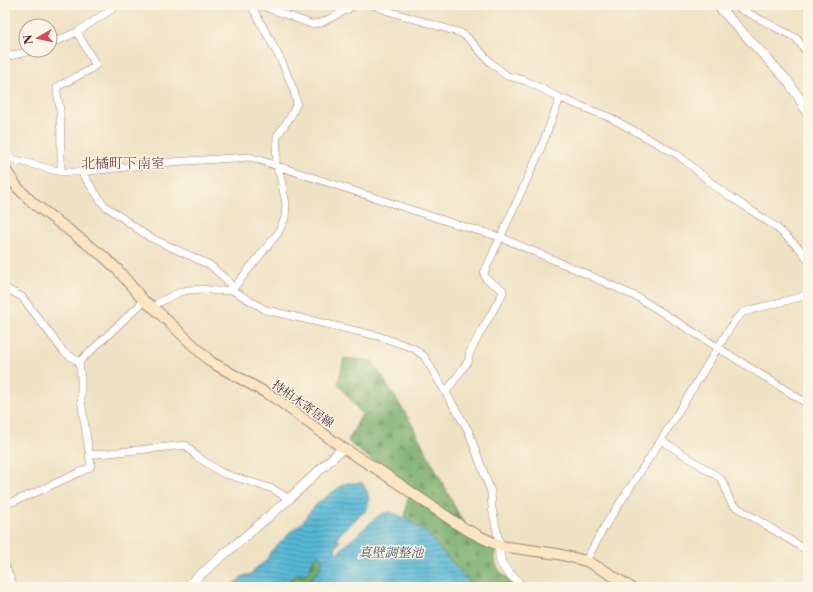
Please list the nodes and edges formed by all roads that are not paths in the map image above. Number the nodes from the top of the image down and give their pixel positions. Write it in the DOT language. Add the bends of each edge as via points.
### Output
graph roads {
  1 [pos="118,5"];
  2 [pos="251,5"];
  3 [pos="261,5"];
  4 [pos="356,5"];
  5 [pos="373,5"];
  6 [pos="717,5"];
  7 [pos="733,5"];
  8 [pos="77,32"];
  9 [pos="58,40"];
  10 [pos="18,54"];
  11 [pos="808,54"];
  12 [pos="5,57"];
  13 [pos="560,98"];
  14 [pos="808,115"];
  15 [pos="5,157"];
  16 [pos="276,166"];
  17 [pos="5,169"];
  18 [pos="61,172"];
  19 [pos="81,172"];
  20 [pos="500,237"];
  21 [pos="808,260"];
  22 [pos="5,287"];
  23 [pos="232,290"];
  24 [pos="808,295"];
  25 [pos="144,301"];
  26 [pos="154,308"];
  27 [pos="718,347"];
  28 [pos="79,362"];
  29 [pos="446,392"];
  30 [pos="808,404"];
  31 [pos="661,440"];
  32 [pos="343,448"];
  33 [pos="89,455"];
  34 [pos="289,499"];
  35 [pos="5,505"];
  36 [pos="500,546"];
  37 [pos="808,551"];
  38 [pos="586,561"];
  39 [pos="5,565"];
  40 [pos="8,581"];
  41 [pos="14,587"];
  42 [pos="186,587"];
  43 [pos="522,587"];
  44 [pos="630,587"];
  1 -- 8 [label="street"];
  2 -- 16 [label="street" via="282,62 297,103 277,136"];
  3 -- 4 [label="street" via="312,24 321,23"];
  5 -- 13 [label="street" via="461,33 507,76 524,80"];
  6 -- 14 [label="street" via="787,80"];
  7 -- 11 [label="street" via="796,38"];
  8 -- 9 [label="street"];
  8 -- 18 [label="street" via="95,66 57,87 61,119"];
  10 -- 12 [label="street"];
  13 -- 20 [label="street" via="539,154"];
  13 -- 21 [label="street" via="611,118 678,155 720,189 776,227"];
  15 -- 18 [label="street"];
  16 -- 19 [label="street" via="250,157 171,162"];
  16 -- 20 [label="street"];
  16 -- 23 [label="street" via="286,204 285,218 278,233"];
  17 -- 25 [label="main road, 持柏木寄居線" via="33,203 103,256"];
  18 -- 19 [label="street"];
  19 -- 23 [label="street" via="104,205 149,237 210,265 229,282"];
  20 -- 27 [label="street" via="640,298"];
  20 -- 29 [label="street" via="484,274 486,279 503,290 503,293 476,341 469,360"];
  22 -- 28 [label="street" via="22,297 64,352"];
  23 -- 26 [label="street" via="201,289 180,292 158,303"];
  23 -- 29 [label="street" via="266,310 378,336 413,348 424,356"];
  24 -- 27 [label="street" via="743,312"];
  25 -- 26 [label="main road, 持柏木寄居線"];
  25 -- 28 [label="street"];
  26 -- 32 [label="main road, 持柏木寄居線" via="211,362 275,398"];
  27 -- 30 [label="street"];
  27 -- 31 [label="street"];
  28 -- 33 [label="street" via="81,400"];
  29 -- 36 [label="street" via="468,430 491,492"];
  31 -- 37 [label="street" via="720,478 733,505"];
  31 -- 38 [label="street" via="603,529"];
  32 -- 34 [label="street"];
  32 -- 36 [label="main road, 持柏木寄居線" via="462,527"];
  33 -- 34 [label="street" via="186,445 196,456 222,473 273,489"];
  33 -- 35 [label="street" via="89,468"];
  34 -- 42 [label="street"];
  36 -- 38 [label="main road, 持柏木寄居線" via="558,554"];
  36 -- 43 [label="street" via="504,569"];
  38 -- 44 [label="main road, 持柏木寄居線"];
  39 -- 40 [label="street"];
  40 -- 41 [label="street"];
}
